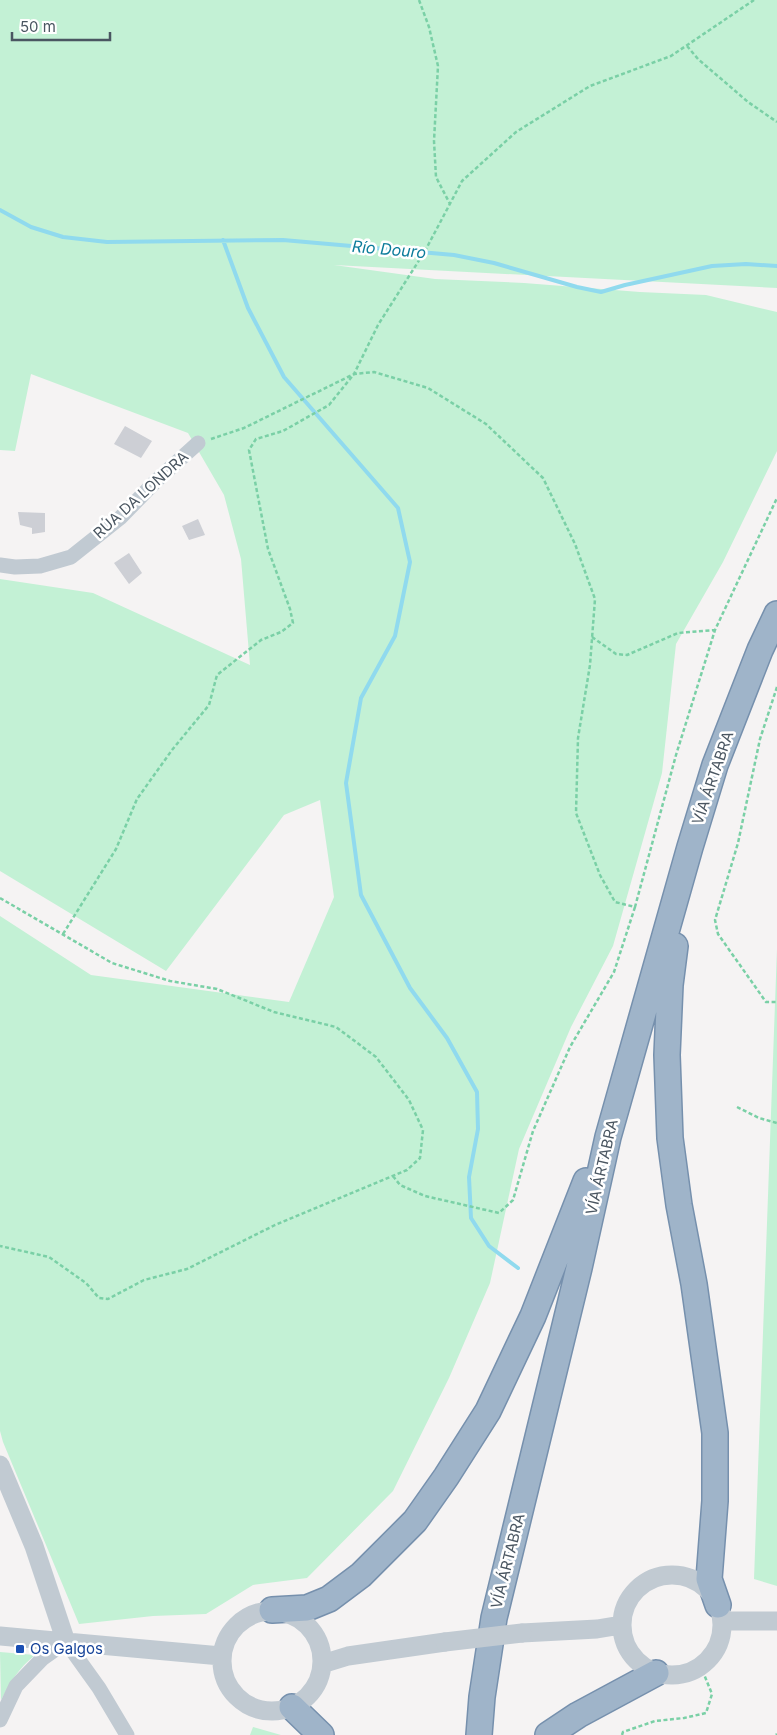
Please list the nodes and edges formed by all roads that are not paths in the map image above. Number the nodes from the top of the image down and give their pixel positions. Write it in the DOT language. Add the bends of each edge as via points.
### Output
graph roads {
  1 [pos="198,443"];
  2 [pos="0,565"];
  3 [pos="777,614"];
  4 [pos="700,812"];
  5 [pos="608,1137"];
  6 [pos="0,1465"];
  7 [pos="272,1610"];
  8 [pos="720,1613"];
  9 [pos="777,1621"];
  10 [pos="621,1625"];
  11 [pos="0,1636"];
  12 [pos="66,1642"];
  13 [pos="221,1656"];
  14 [pos="322,1664"];
  15 [pos="656,1673"];
  16 [pos="292,1707"];
  17 [pos="0,1720"];
  18 [pos="127,1735"];
  19 [pos="321,1735"];
  20 [pos="479,1735"];
  21 [pos="548,1735"];
  1 -- 2 [label="street, RÚA DA LONDRA" via="120,518 71,557 40,566 15,568"];
  3 -- 4 [label="highway, VÍA ÁRTABRA" via="715,765"];
  4 -- 5 [label="highway, VÍA ÁRTABRA"];
  4 -- 8 [label="highway" via="678,918 670,985 667,1055 670,1138 715,1433 715,1501 708,1579"];
  5 -- 7 [label="highway" via="594,1161 533,1316 488,1411 415,1521 361,1576 329,1599 307,1608"];
  5 -- 20 [label="highway, VÍA ÁRTABRA" via="494,1618"];
  6 -- 12 [label="street" via="34,1546"];
  7 -- 13 [label="street" via="257,1612 244,1619 233,1629"];
  7 -- 14 [label="street" via="292,1615 309,1626 319,1644"];
  8 -- 9 [label="street"];
  8 -- 10 [label="street" via="709,1590 695,1580 679,1575 662,1576 646,1582 633,1593 624,1608"];
  8 -- 15 [label="street" via="722,1634 711,1658 690,1672 667,1676"];
  10 -- 14 [label="street, bridge" via="445,1642 348,1656"];
  10 -- 15 [label="street" via="631,1654 642,1666"];
  11 -- 12 [label="street"];
  12 -- 13 [label="street"];
  12 -- 17 [label="street" via="42,1659 16,1686"];
  12 -- 18 [label="street"];
  13 -- 16 [label="street" via="222,1671 236,1697 263,1710 278,1711"];
  14 -- 16 [label="street" via="313,1690"];
  15 -- 21 [label="highway"];
  16 -- 19 [label="highway"];
}
